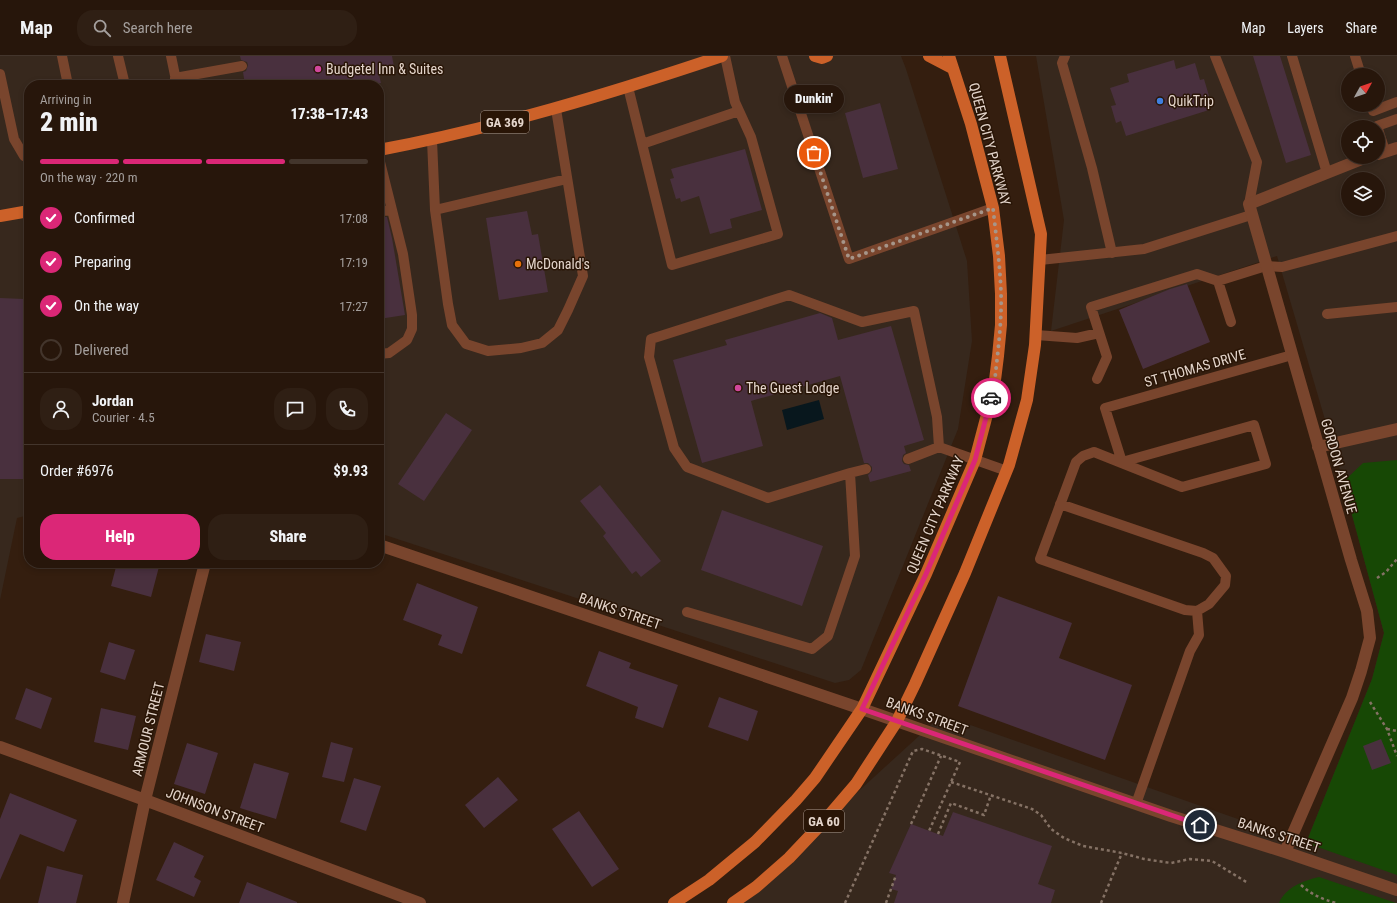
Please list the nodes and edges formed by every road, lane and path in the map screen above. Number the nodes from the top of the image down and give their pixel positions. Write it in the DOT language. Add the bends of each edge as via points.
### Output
graph roads {
  1 [pos="62,56"];
  2 [pos="118,56"];
  3 [pos="171,56"];
  4 [pos="725,56"];
  5 [pos="782,56"];
  6 [pos="816,56"];
  7 [pos="827,56"];
  8 [pos="929,56"];
  9 [pos="1000,56"];
  10 [pos="1065,56"];
  11 [pos="1215,56"];
  12 [pos="1292,56"];
  13 [pos="1355,56"];
  14 [pos="715,57"];
  15 [pos="950,62"];
  16 [pos="242,66"];
  17 [pos="1359,68"];
  18 [pos="0,74"];
  19 [pos="67,80"];
  20 [pos="124,80"];
  21 [pos="176,80"];
  22 [pos="180,80"];
  23 [pos="628,87"];
  24 [pos="1397,102"];
  25 [pos="1385,105"];
  26 [pos="556,109"];
  27 [pos="739,111"];
  28 [pos="4,115"];
  29 [pos="1397,119"];
  30 [pos="1385,124"];
  31 [pos="432,140"];
  32 [pos="642,144"];
  33 [pos="1397,148"];
  34 [pos="384,149"];
  35 [pos="1385,151"];
  36 [pos="24,156"];
  37 [pos="1350,164"];
  38 [pos="1327,173"];
  39 [pos="384,178"];
  40 [pos="567,179"];
  41 [pos="993,208"];
  42 [pos="392,210"];
  43 [pos="435,210"];
  44 [pos="1250,210"];
  45 [pos="384,211"];
  46 [pos="24,212"];
  47 [pos="0,216"];
  48 [pos="1397,236"];
  49 [pos="1112,253"];
  50 [pos="1040,260"];
  51 [pos="1266,266"];
  52 [pos="1218,281"];
  53 [pos="1397,307"];
  54 [pos="1327,314"];
  55 [pos="1231,322"];
  56 [pos="1099,333"];
  57 [pos="1036,335"];
  58 [pos="384,354"];
  59 [pos="1292,355"];
  60 [pos="1097,379"];
  61 [pos="1397,429"];
  62 [pos="939,447"];
  63 [pos="1318,447"];
  64 [pos="908,459"];
  65 [pos="975,460"];
  66 [pos="1122,462"];
  67 [pos="866,469"];
  68 [pos="1007,471"];
  69 [pos="850,473"];
  70 [pos="1060,504"];
  71 [pos="384,547"];
  72 [pos="1397,559"];
  73 [pos="204,568"];
  74 [pos="1377,578"];
  75 [pos="1197,611"];
  76 [pos="687,612"];
  77 [pos="1370,702"];
  78 [pos="862,709"];
  79 [pos="897,721"];
  80 [pos="1387,729"];
  81 [pos="1397,731"];
  82 [pos="0,747"];
  83 [pos="941,756"];
  84 [pos="1397,756"];
  85 [pos="951,782"];
  86 [pos="991,795"];
  87 [pos="145,800"];
  88 [pos="1136,804"];
  89 [pos="911,824"];
  90 [pos="929,831"];
  91 [pos="938,834"];
  92 [pos="1285,852"];
  93 [pos="1122,853"];
  94 [pos="896,875"];
  95 [pos="1248,883"];
  96 [pos="1301,885"];
  97 [pos="1397,890"];
  98 [pos="123,903"];
  99 [pos="420,903"];
  100 [pos="674,903"];
  101 [pos="733,903"];
  102 [pos="845,903"];
  103 [pos="886,903"];
  104 [pos="1101,903"];
  105 [pos="1336,903"];
  1 -- 19 [label="lane"];
  2 -- 20 [label="lane"];
  3 -- 21 [label="lane"];
  4 -- 27 [label="lane" via="734,102"];
  5 -- 41 [label="lane" via="849,259"];
  6 -- 7 [label="main road"];
  8 -- 15 [label="main road"];
  9 -- 50 [label="main road, QUEEN CITY PARKWAY / GA 60" via="1041,234"];
  10 -- 49 [label="lane" via="1062,63 1092,168"];
  11 -- 44 [label="lane" via="1257,162"];
  12 -- 38 [label="lane"];
  13 -- 17 [label="lane"];
  14 -- 23 [label="main road, GA 369"];
  15 -- 41 [label="main road, QUEEN CITY PARKWAY / GA 60" via="971,124"];
  16 -- 22 [label="lane"];
  18 -- 28 [label="lane"];
  23 -- 26 [label="main road, GA 369"];
  23 -- 32 [label="lane"];
  24 -- 25 [label="lane"];
  26 -- 31 [label="main road, GA 369"];
  26 -- 40 [label="lane"];
  27 -- 32 [label="lane"];
  27 -- 32 [label="lane" via="751,137 778,234 672,265"];
  28 -- 36 [label="lane"];
  29 -- 30 [label="lane"];
  31 -- 34 [label="main road, GA 369"];
  31 -- 43 [label="lane"];
  33 -- 35 [label="street"];
  37 -- 38 [label="street"];
  38 -- 44 [label="street"];
  39 -- 42 [label="lane"];
  40 -- 43 [label="lane"];
  40 -- 43 [label="lane" via="583,276 558,330 542,343 521,348 488,351 466,344 452,325"];
  41 -- 65 [label="main road, QUEEN CITY PARKWAY / GA 60" via="999,256 1001,325 994,388"];
  42 -- 45 [label="lane"];
  42 -- 58 [label="lane" via="403,254 412,329 406,340 389,353"];
  44 -- 49 [label="lane" via="1144,249"];
  44 -- 51 [label="street, GORDON AVENUE"];
  46 -- 47 [label="main road"];
  48 -- 51 [label="lane" via="1282,267"];
  49 -- 50 [label="lane"];
  50 -- 57 [label="main road, QUEEN CITY PARKWAY / GA 60"];
  51 -- 52 [label="lane"];
  51 -- 59 [label="street, GORDON AVENUE"];
  52 -- 55 [label="lane"];
  52 -- 56 [label="lane" via="1197,274 1091,307"];
  53 -- 54 [label="lane"];
  56 -- 57 [label="lane" via="1077,338"];
  56 -- 60 [label="lane" via="1107,357"];
  57 -- 68 [label="main road, QUEEN CITY PARKWAY / GA 60" via="1027,400"];
  59 -- 63 [label="street, GORDON AVENUE"];
  59 -- 66 [label="lane, ST THOMAS DRIVE" via="1105,408"];
  61 -- 63 [label="street"];
  62 -- 64 [label="lane"];
  62 -- 65 [label="lane"];
  62 -- 69 [label="lane" via="937,418 914,311 862,322 789,295 650,339 649,357 674,448 687,467 768,498"];
  63 -- 92 [label="street, GORDON AVENUE" via="1367,611 1370,638 1352,698"];
  65 -- 68 [label="lane"];
  65 -- 78 [label="main road, QUEEN CITY PARKWAY / GA 60" via="926,574"];
  66 -- 66 [label="lane" via="1254,425 1266,464 1182,487"];
  66 -- 70 [label="lane" via="1094,452 1083,456 1076,462"];
  67 -- 69 [label="lane"];
  68 -- 79 [label="main road, QUEEN CITY PARKWAY / GA 60" via="965,574"];
  69 -- 76 [label="lane" via="855,556 828,636 812,649"];
  70 -- 75 [label="lane" via="1040,559 1185,610"];
  70 -- 75 [label="lane" via="1213,558 1226,576 1225,585 1209,604"];
  71 -- 78 [label="street, BANKS STREET"];
  72 -- 74 [label="path"];
  73 -- 87 [label="street, ARMOUR STREET"];
  75 -- 88 [label="lane" via="1199,635 1190,651"];
  77 -- 80 [label="path"];
  78 -- 79 [label="street, BANKS STREET"];
  78 -- 100 [label="main road, QUEEN CITY PARKWAY / GA 60" via="815,778 796,800 755,842 710,880"];
  79 -- 88 [label="street, BANKS STREET"];
  79 -- 101 [label="main road, QUEEN CITY PARKWAY / GA 60" via="856,784 826,819 789,858"];
  80 -- 81 [label="path"];
  80 -- 84 [label="path"];
  82 -- 87 [label="street, JOHNSON STREET"];
  83 -- 85 [label="path" via="960,762"];
  83 -- 89 [label="path"];
  83 -- 102 [label="path" via="922,749 913,751"];
  85 -- 86 [label="path"];
  85 -- 90 [label="path"];
  86 -- 91 [label="path" via="984,815 951,803"];
  86 -- 93 [label="path" via="1041,815 1051,829 1064,838 1083,846"];
  87 -- 98 [label="street, ARMOUR STREET"];
  87 -- 99 [label="street, JOHNSON STREET"];
  88 -- 92 [label="street, BANKS STREET"];
  92 -- 97 [label="street, BANKS STREET"];
  93 -- 95 [label="path" via="1144,860 1171,864 1190,859 1212,861"];
  93 -- 104 [label="path"];
  94 -- 103 [label="path"];
  96 -- 105 [label="path" via="1321,899"];
}
